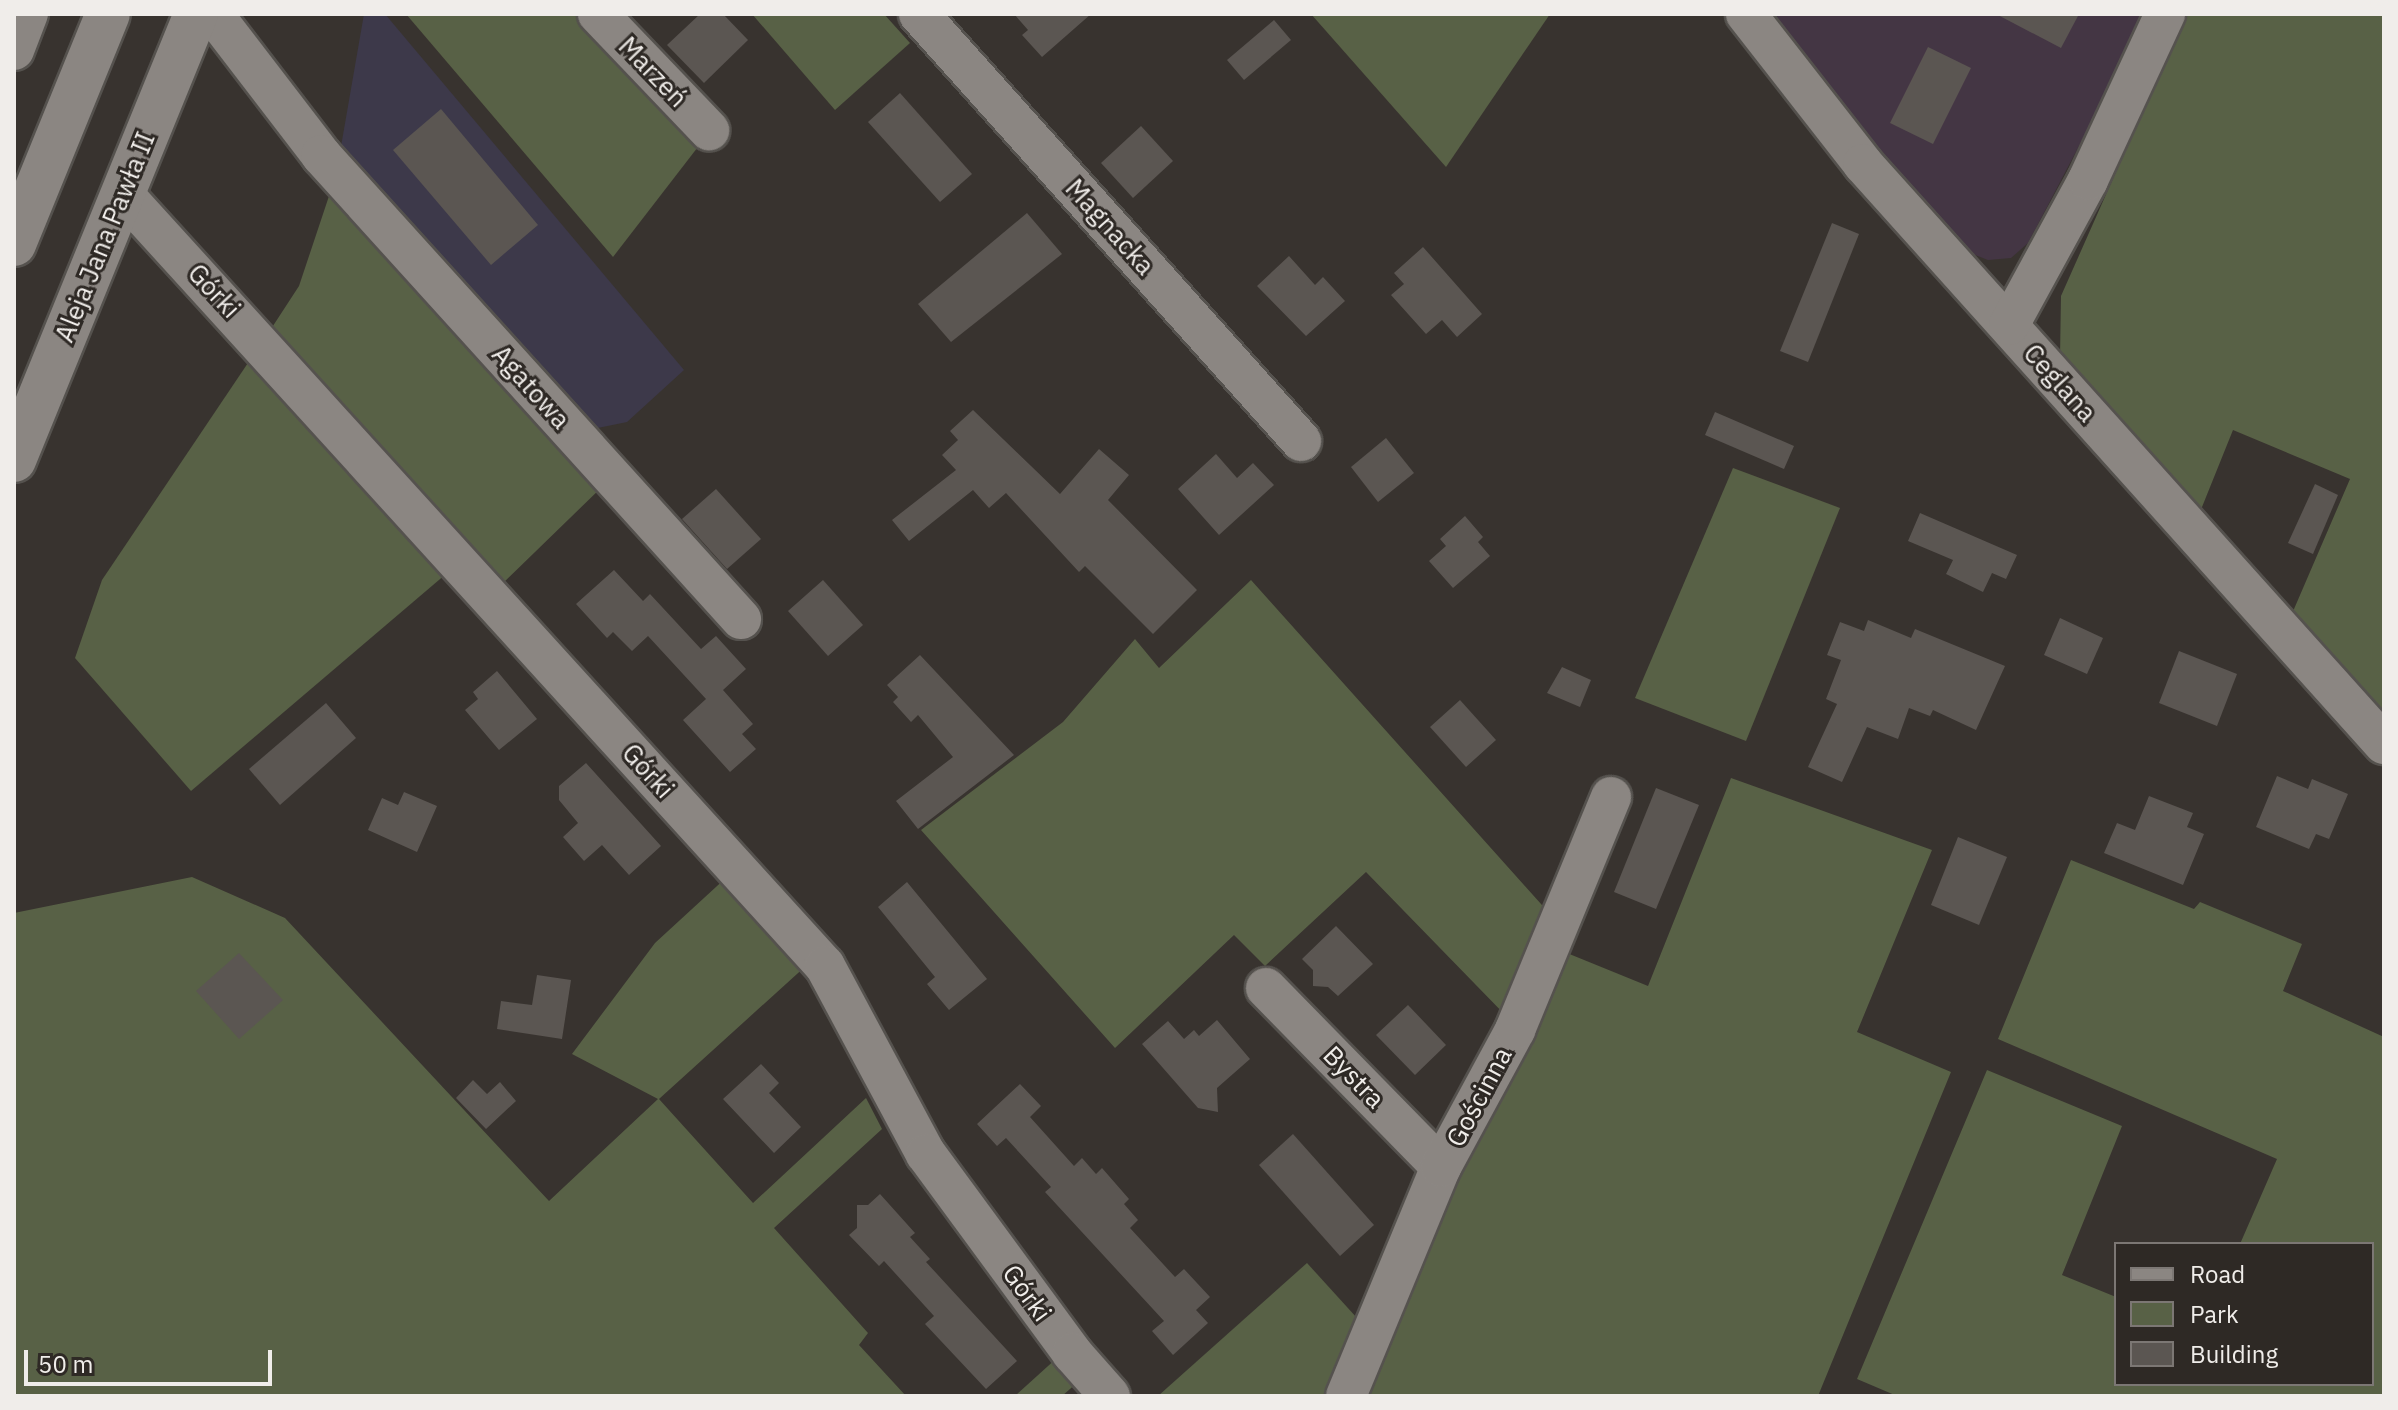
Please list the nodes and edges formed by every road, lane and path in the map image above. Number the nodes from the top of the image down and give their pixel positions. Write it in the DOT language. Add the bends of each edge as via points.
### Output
graph roads {
  1 [pos="28,14"];
  2 [pos="108,14"];
  3 [pos="196,14"];
  4 [pos="213,14"];
  5 [pos="598,14"];
  6 [pos="919,14"];
  7 [pos="1746,14"];
  8 [pos="2165,14"];
  9 [pos="14,50"];
  10 [pos="709,130"];
  11 [pos="123,194"];
  12 [pos="14,244"];
  13 [pos="2009,325"];
  14 [pos="1301,441"];
  15 [pos="14,460"];
  16 [pos="741,619"];
  17 [pos="2384,744"];
  18 [pos="1611,797"];
  19 [pos="1266,988"];
  20 [pos="1441,1167"];
  21 [pos="1110,1396"];
  22 [pos="1346,1396"];
  1 -- 9 [label="street"];
  2 -- 12 [label="main road"];
  3 -- 11 [label="main road, Aleja Jana Pawła II"];
  4 -- 16 [label="street, Agatowa" via="321,155"];
  5 -- 10 [label="street, Marzeń"];
  6 -- 14 [label="street, Magnacka"];
  7 -- 13 [label="street, Ceglana" via="1863,164"];
  8 -- 13 [label="street" via="2088,180"];
  11 -- 15 [label="main road, Aleja Jana Pawła II"];
  11 -- 21 [label="street, Górki" via="825,966 926,1154 1072,1353"];
  13 -- 17 [label="street, Ceglana"];
  18 -- 20 [label="street, Gościnna" via="1515,1030"];
  19 -- 20 [label="street, Bystra"];
  20 -- 22 [label="street, Gościnna"];
}
